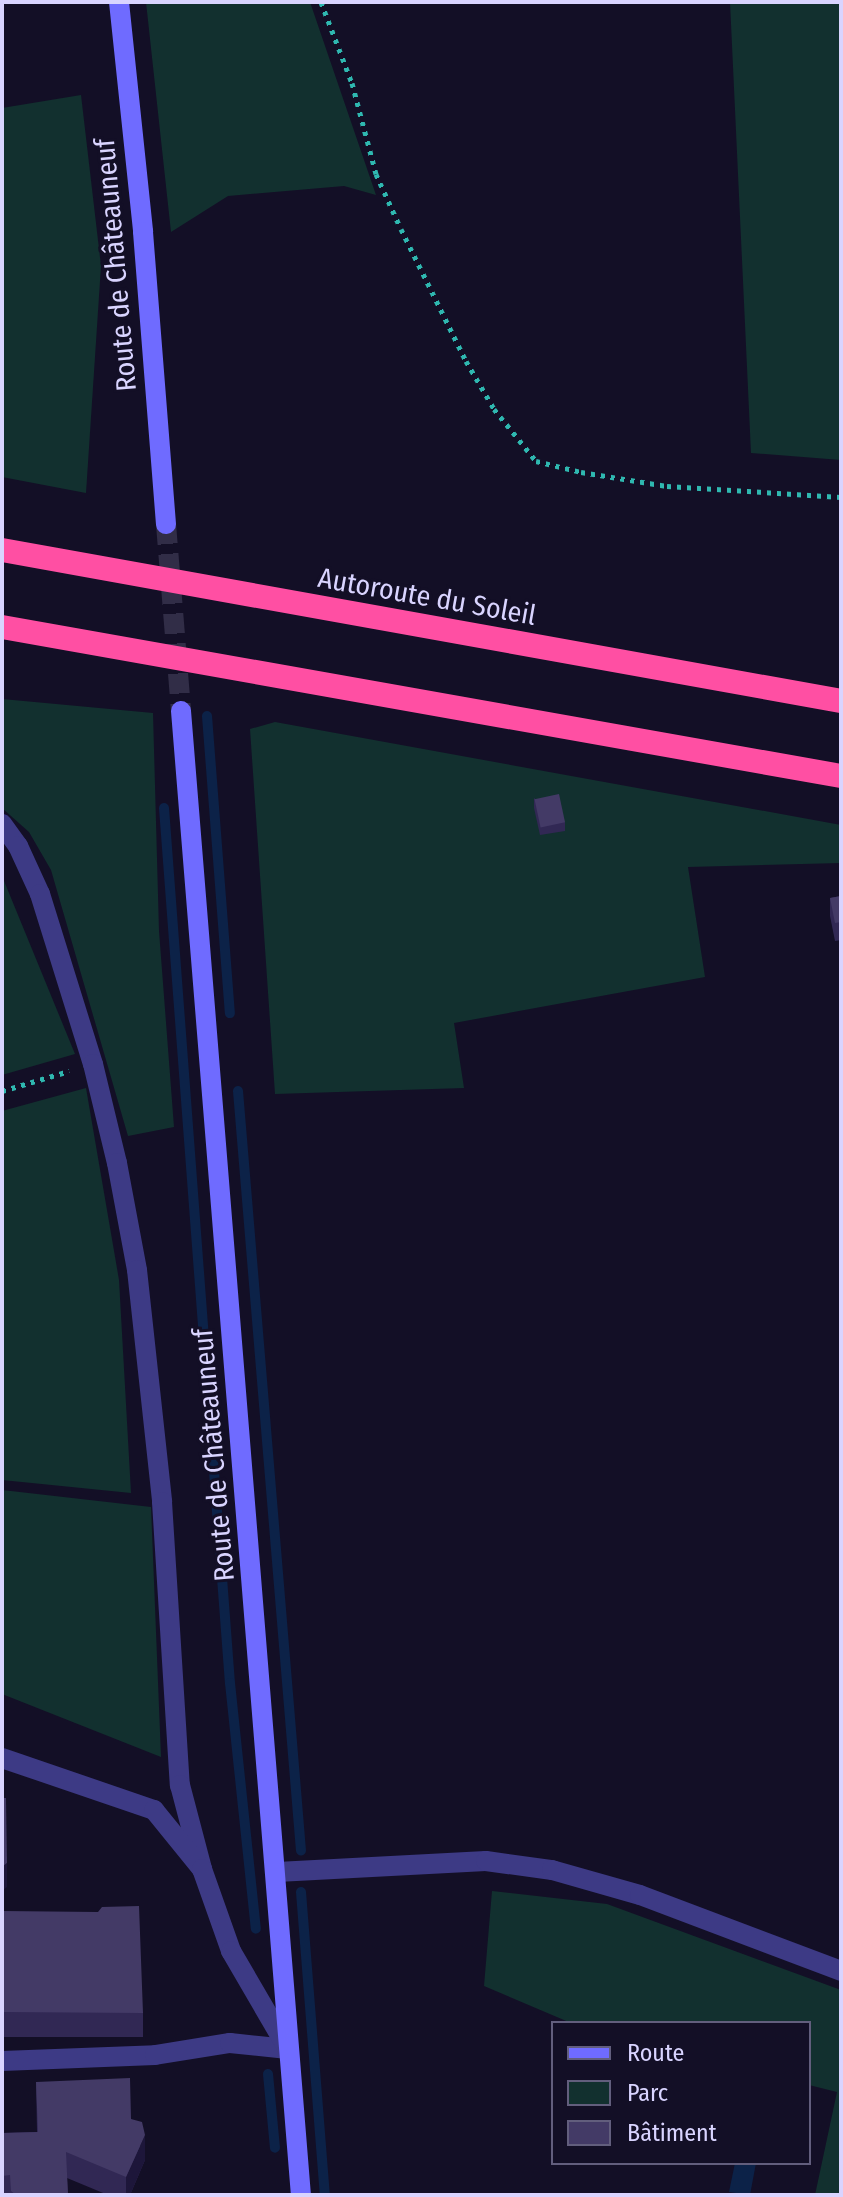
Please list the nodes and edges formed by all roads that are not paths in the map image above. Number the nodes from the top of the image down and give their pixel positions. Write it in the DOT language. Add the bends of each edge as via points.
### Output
graph roads {
  1 [pos="119,2"];
  2 [pos="166,524"];
  3 [pos="2,550"];
  4 [pos="2,627"];
  5 [pos="841,701"];
  6 [pos="181,711"];
  7 [pos="841,776"];
  8 [pos="2,824"];
  9 [pos="6,1762"];
  10 [pos="202,1869"];
  11 [pos="277,1872"];
  12 [pos="841,1971"];
  13 [pos="288,2049"];
  14 [pos="2,2061"];
  15 [pos="301,2195"];
  1 -- 2 [label="main road, Route de Châteauneuf"];
  3 -- 5 [label="highway, Autoroute du Soleil"];
  4 -- 7 [label="highway"];
  6 -- 11 [label="main road, Route de Châteauneuf"];
  8 -- 10 [label="street" via="40,894 93,1064 117,1163 137,1270 162,1502 180,1785"];
  9 -- 10 [label="street" via="154,1810"];
  10 -- 13 [label="street" via="231,1951"];
  11 -- 12 [label="street" via="486,1861 552,1870 640,1895"];
  11 -- 13 [label="main road, Route de Châteauneuf"];
  13 -- 14 [label="street" via="230,2043 155,2055"];
  13 -- 15 [label="main road, Route de Châteauneuf"];
}
